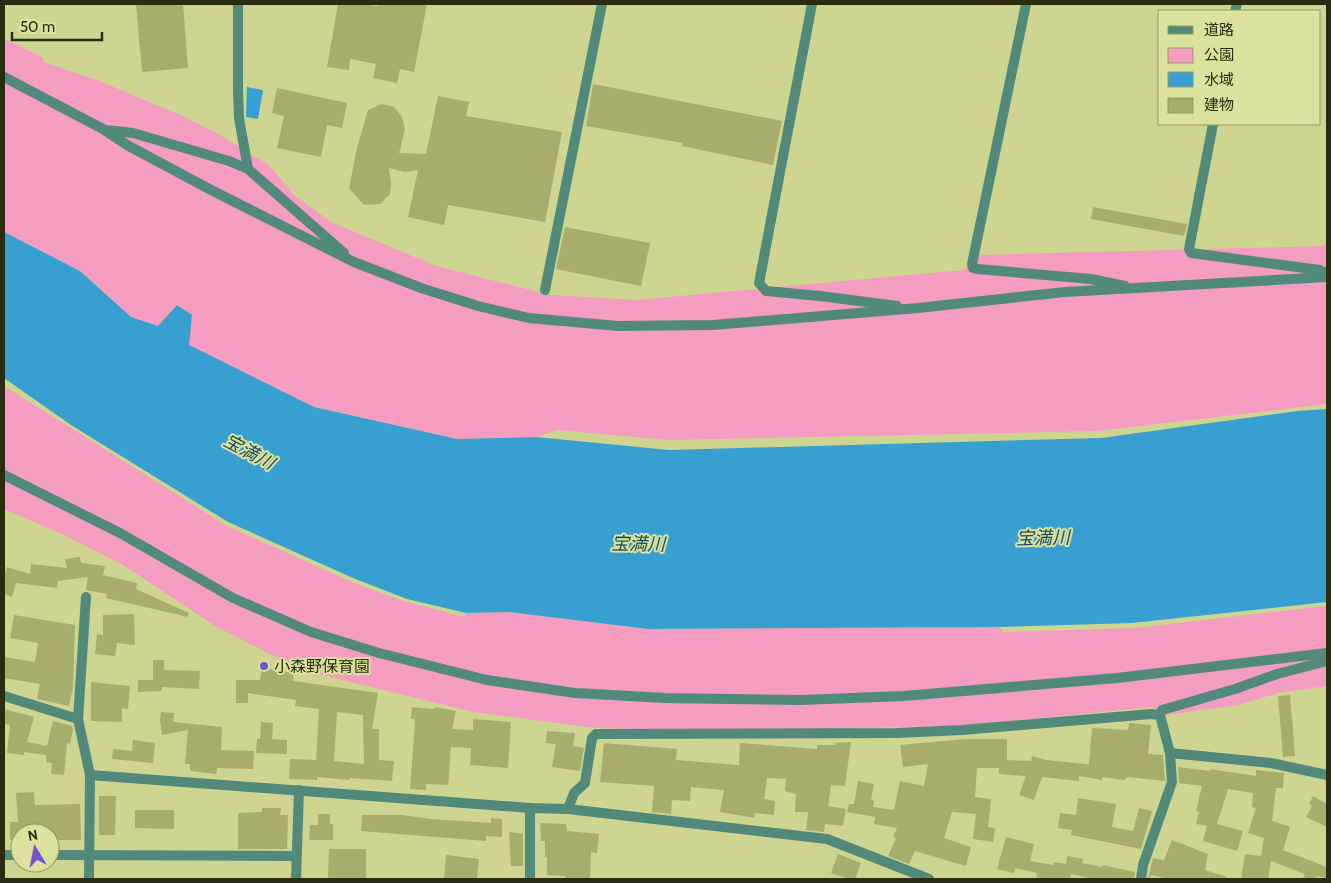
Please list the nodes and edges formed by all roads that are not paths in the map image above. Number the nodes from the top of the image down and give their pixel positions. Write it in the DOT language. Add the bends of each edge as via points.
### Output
graph roads {
  1 [pos="238,4"];
  2 [pos="602,4"];
  3 [pos="812,4"];
  4 [pos="1026,4"];
  5 [pos="4,77"];
  6 [pos="1213,125"];
  7 [pos="103,129"];
  8 [pos="248,169"];
  9 [pos="354,262"];
  10 [pos="1327,275"];
  11 [pos="1135,288"];
  12 [pos="544,290"];
  13 [pos="918,308"];
  14 [pos="4,475"];
  15 [pos="86,597"];
  16 [pos="1327,653"];
  17 [pos="1327,661"];
  18 [pos="4,696"];
  19 [pos="1160,715"];
  20 [pos="78,719"];
  21 [pos="1170,753"];
  22 [pos="90,775"];
  23 [pos="1327,775"];
  24 [pos="299,790"];
  25 [pos="530,808"];
  26 [pos="568,809"];
  27 [pos="89,854"];
  28 [pos="60,855"];
  29 [pos="296,856"];
  30 [pos="89,879"];
  31 [pos="296,879"];
  32 [pos="530,879"];
  33 [pos="929,879"];
  34 [pos="1141,879"];
  1 -- 8 [label="street" via="239,109"];
  2 -- 12 [label="street"];
  3 -- 13 [label="street" via="759,283 766,291"];
  4 -- 11 [label="street" via="972,257 973,268 1090,279"];
  5 -- 7 [label="street"];
  6 -- 10 [label="street" via="1189,249 1191,253 1320,270"];
  7 -- 8 [label="street" via="133,134"];
  7 -- 9 [label="street" via="204,186"];
  8 -- 9 [label="street"];
  9 -- 13 [label="street" via="421,288 502,313 586,324 713,326"];
  10 -- 11 [label="street"];
  11 -- 13 [label="street"];
  14 -- 16 [label="street" via="120,533 233,598 311,632 487,680 575,693 801,700 904,696 1098,680"];
  15 -- 20 [label="street"];
  17 -- 19 [label="street" via="1168,708"];
  18 -- 20 [label="street"];
  19 -- 21 [label="street"];
  19 -- 26 [label="street" via="897,733 596,734 592,738 585,783 574,793"];
  20 -- 22 [label="street"];
  21 -- 23 [label="street" via="1272,763"];
  21 -- 34 [label="street" via="1172,782"];
  22 -- 24 [label="street"];
  22 -- 27 [label="street"];
  24 -- 25 [label="street"];
  24 -- 29 [label="street"];
  25 -- 26 [label="street"];
  25 -- 32 [label="street"];
  26 -- 33 [label="street" via="828,840"];
  27 -- 28 [label="street"];
  27 -- 29 [label="street"];
  27 -- 30 [label="street"];
  29 -- 31 [label="street"];
}
